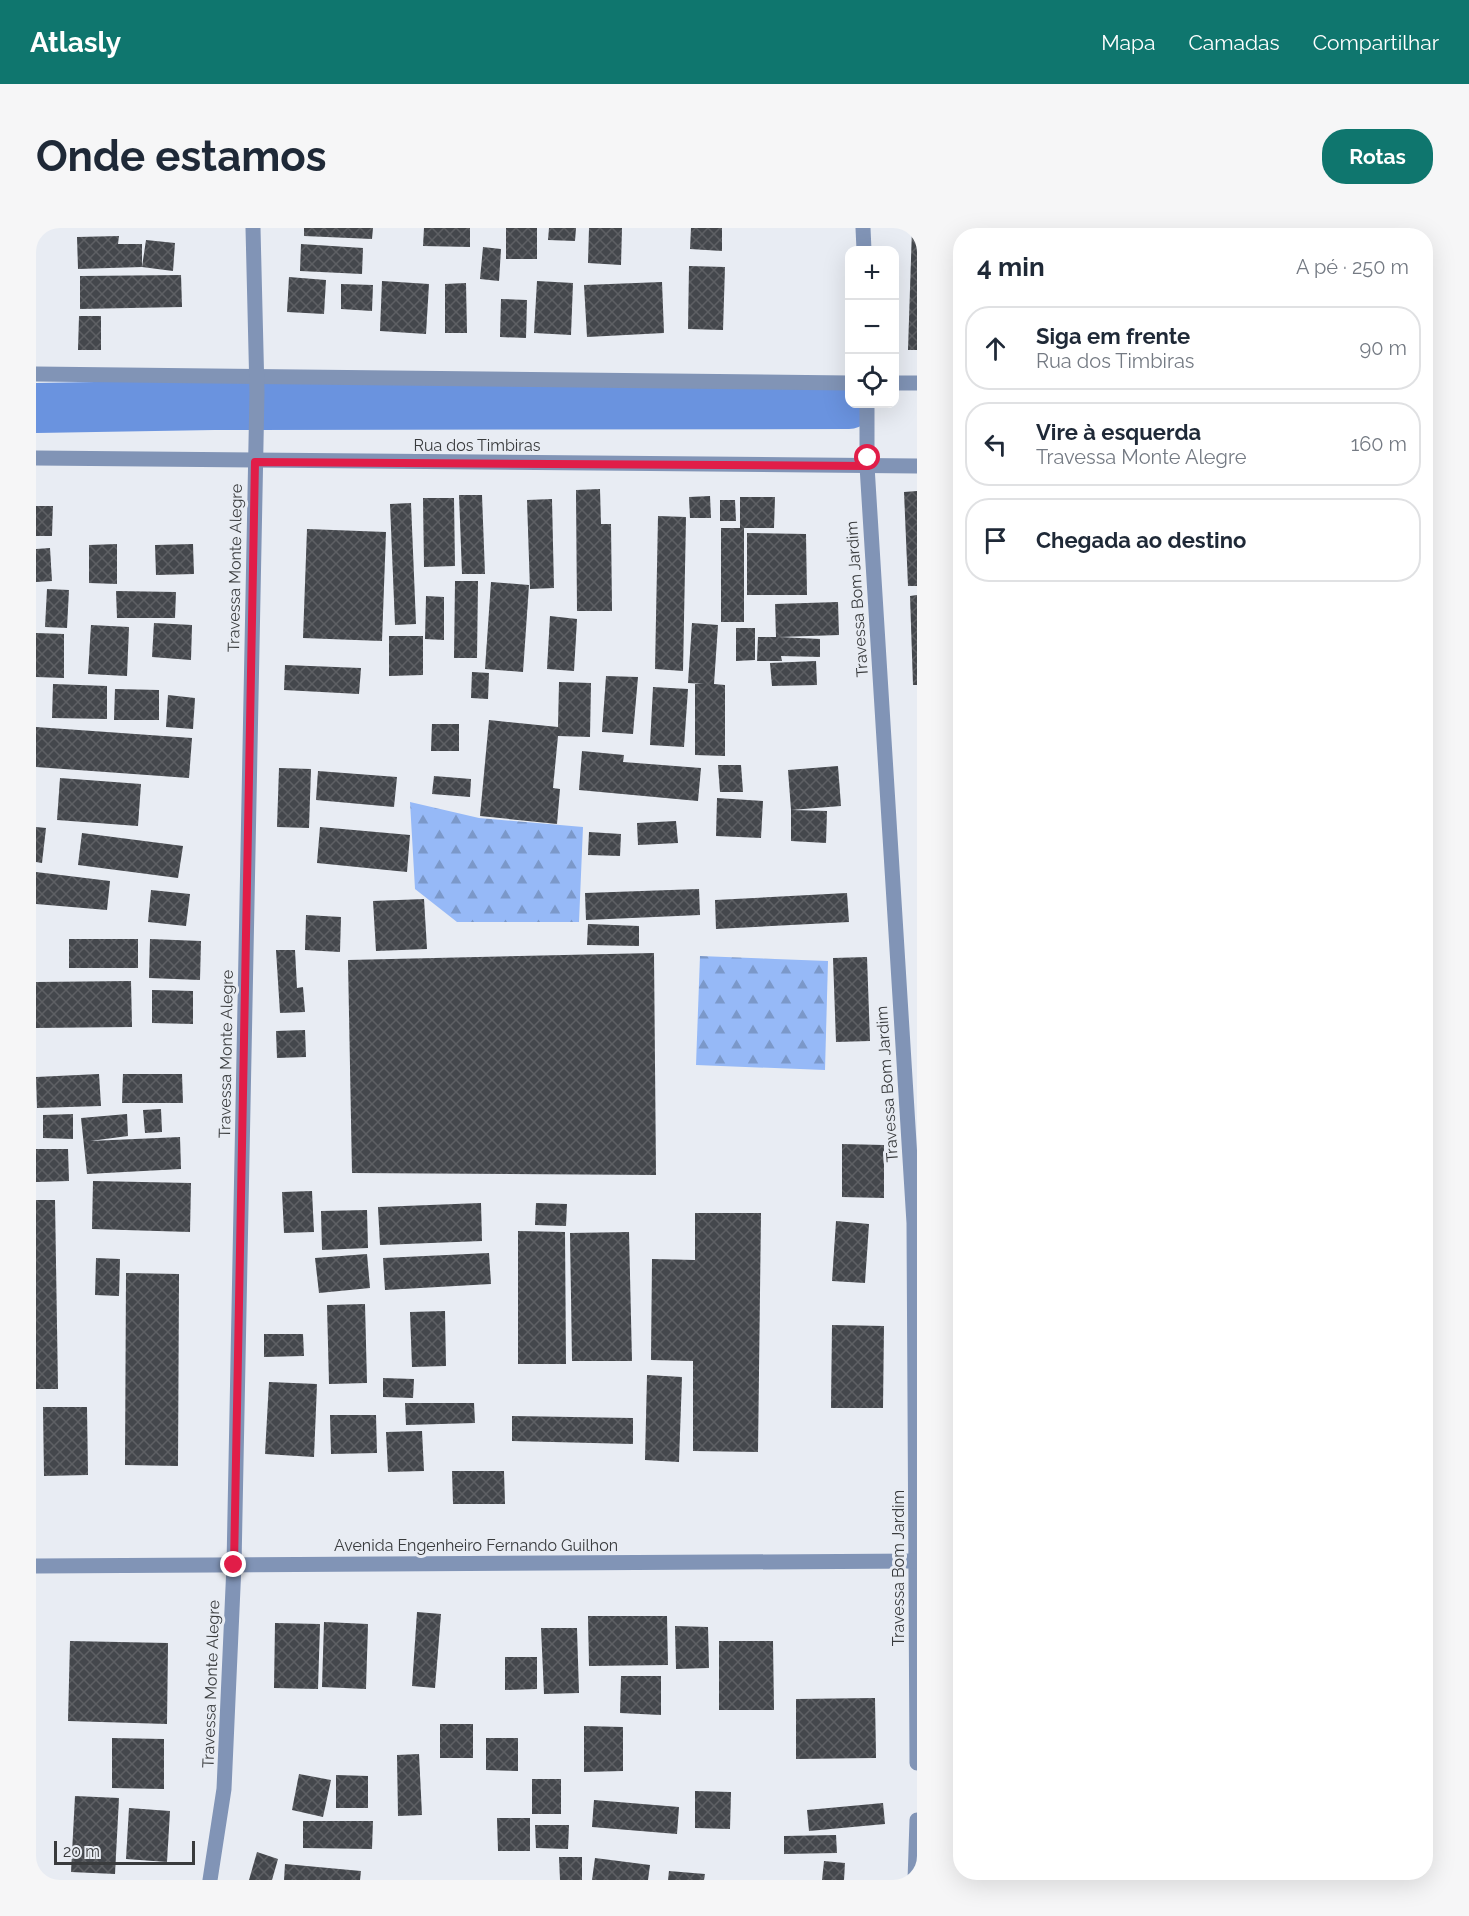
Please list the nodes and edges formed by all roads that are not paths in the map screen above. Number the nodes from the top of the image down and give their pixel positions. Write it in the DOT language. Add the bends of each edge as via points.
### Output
graph roads {
  1 [pos="253,228"];
  2 [pos="863,228"];
  3 [pos="864,246"];
  4 [pos="36,375"];
  5 [pos="257,375"];
  6 [pos="845,382"];
  7 [pos="899,383"];
  8 [pos="917,383"];
  9 [pos="867,408"];
  10 [pos="36,458"];
  11 [pos="255,462"];
  12 [pos="867,462"];
  13 [pos="917,466"];
  14 [pos="916,1561"];
  15 [pos="234,1565"];
  16 [pos="36,1566"];
  17 [pos="917,1762"];
  18 [pos="917,1820"];
  19 [pos="210,1880"];
  20 [pos="915,1880"];
  1 -- 5 [label="street, Travessa Monte Alegre"];
  2 -- 3 [label="street"];
  4 -- 5 [label="street"];
  5 -- 6 [label="street"];
  5 -- 11 [label="street, Travessa Monte Alegre"];
  7 -- 8 [label="street"];
  9 -- 12 [label="street, Travessa Bom Jardim"];
  10 -- 11 [label="street, Rua dos Timbiras"];
  11 -- 12 [label="street, Rua dos Timbiras"];
  11 -- 15 [label="street, Travessa Monte Alegre"];
  12 -- 13 [label="street, Rua dos Timbiras"];
  12 -- 14 [label="street, Travessa Bom Jardim" via="914,1223"];
  14 -- 15 [label="street, Avenida Engenheiro Fernando Guilhon"];
  14 -- 17 [label="street, Travessa Bom Jardim"];
  15 -- 16 [label="street, Avenida Engenheiro Fernando Guilhon"];
  15 -- 19 [label="street, Travessa Monte Alegre" via="225,1788"];
  18 -- 20 [label="street"];
}
